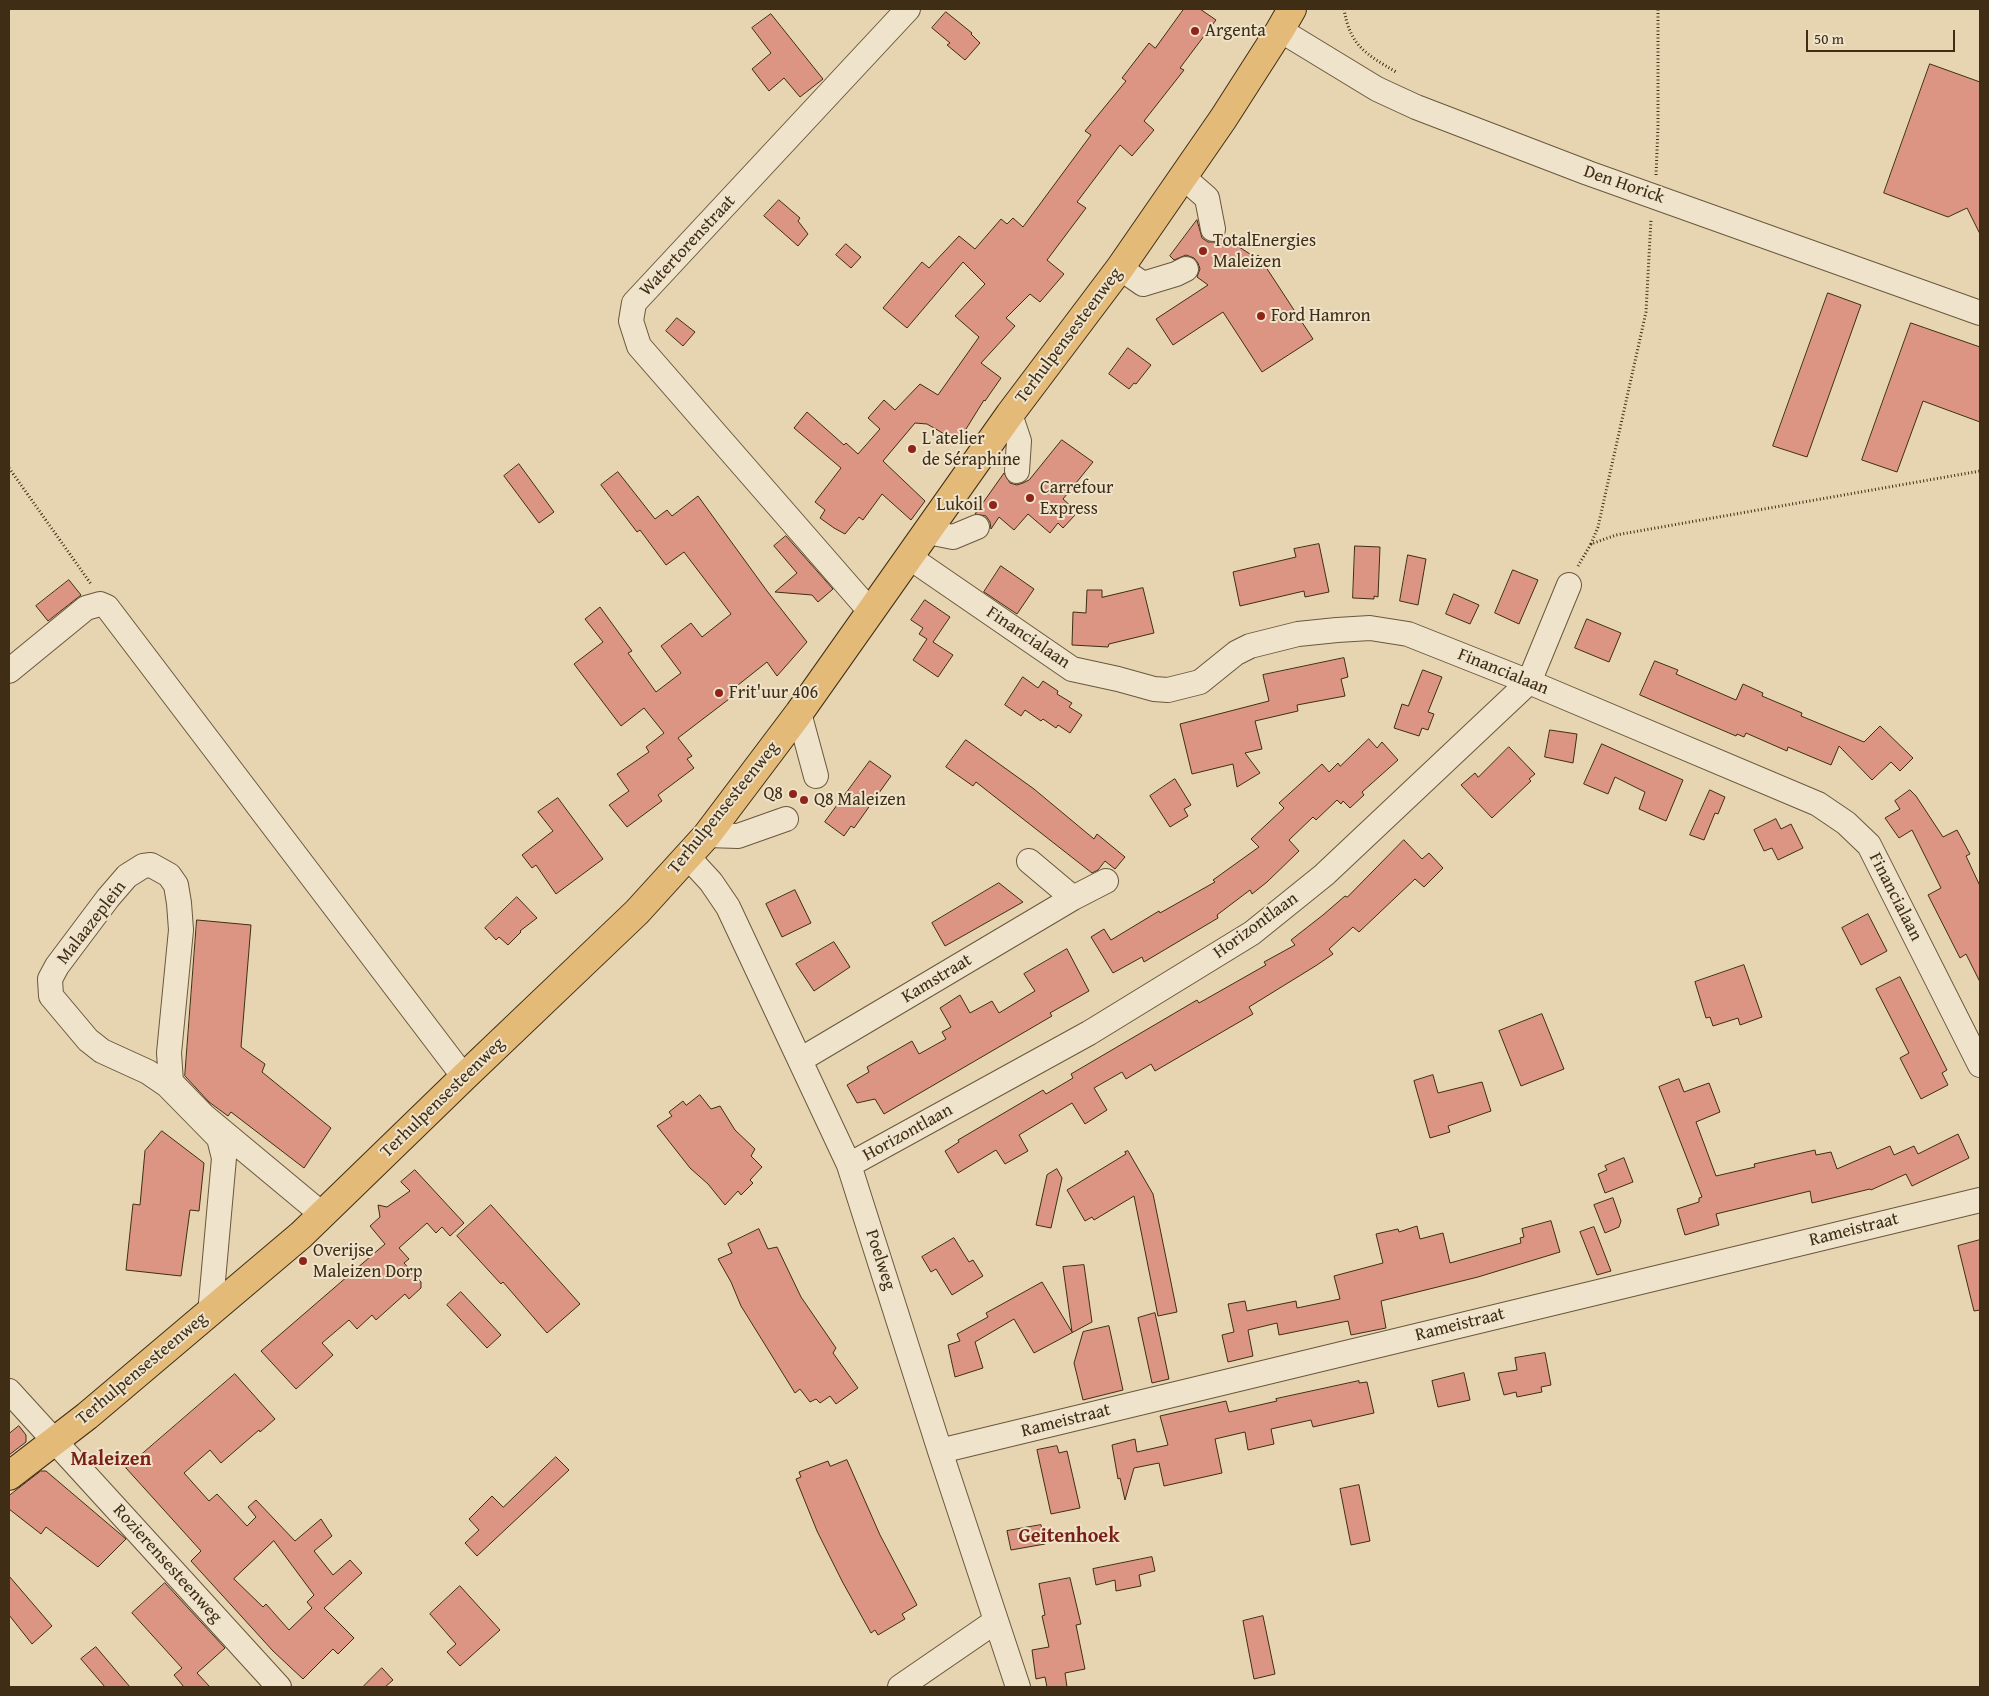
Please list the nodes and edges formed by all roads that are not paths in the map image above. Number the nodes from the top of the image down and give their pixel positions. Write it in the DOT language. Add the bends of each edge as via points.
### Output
graph roads {
  1 [pos="908,9"];
  2 [pos="1286,19"];
  3 [pos="1183,177"];
  4 [pos="1213,229"];
  5 [pos="1120,268"];
  6 [pos="1186,268"];
  7 [pos="1980,313"];
  8 [pos="1010,414"];
  9 [pos="1017,471"];
  10 [pos="977,527"];
  11 [pos="928,532"];
  12 [pos="909,558"];
  13 [pos="1569,584"];
  14 [pos="870,611"];
  15 [pos="9,671"];
  16 [pos="1529,682"];
  17 [pos="799,713"];
  18 [pos="816,776"];
  19 [pos="786,819"];
  20 [pos="707,835"];
  21 [pos="688,857"];
  22 [pos="1029,861"];
  23 [pos="1106,881"];
  24 [pos="1073,898"];
  25 [pos="800,1060"];
  26 [pos="1980,1065"];
  27 [pos="464,1077"];
  28 [pos="850,1165"];
  29 [pos="1980,1200"];
  30 [pos="323,1215"];
  31 [pos="210,1314"];
  32 [pos="9,1390"];
  33 [pos="54,1442"];
  34 [pos="940,1451"];
  35 [pos="9,1476"];
  36 [pos="996,1621"];
  37 [pos="279,1687"];
  38 [pos="900,1687"];
  39 [pos="1018,1687"];
  1 -- 14 [label="street, Watertorenstraat" via="634,303 631,321 639,346"];
  2 -- 3 [label="main road, Terhulpensesteenweg"];
  2 -- 7 [label="street, Den Horick" via="1376,89 1400,100 1533,152 1658,183"];
  3 -- 4 [label="street" via="1207,198"];
  3 -- 5 [label="main road, Terhulpensesteenweg"];
  5 -- 6 [label="street" via="1143,284"];
  5 -- 8 [label="main road, Terhulpensesteenweg"];
  8 -- 9 [label="street" via="1019,441"];
  8 -- 11 [label="main road, Terhulpensesteenweg"];
  10 -- 11 [label="street" via="952,537"];
  11 -- 12 [label="main road, Terhulpensesteenweg"];
  12 -- 14 [label="main road, Terhulpensesteenweg"];
  12 -- 16 [label="street, Financialaan" via="1072,669 1154,689 1168,690 1200,682 1250,646 1298,634 1370,628 1408,634"];
  13 -- 16 [label="street, Horizontlaan"];
  14 -- 17 [label="main road, Terhulpensesteenweg"];
  15 -- 27 [label="street" via="86,608 100,604 107,607"];
  16 -- 26 [label="street, Financialaan" via="1818,804 1846,823 1869,845"];
  16 -- 28 [label="street, Horizontlaan" via="1324,875 1252,933 1089,1033"];
  17 -- 18 [label="street"];
  17 -- 20 [label="main road, Terhulpensesteenweg"];
  19 -- 20 [label="street" via="738,836"];
  20 -- 21 [label="main road, Terhulpensesteenweg"];
  21 -- 25 [label="street, Poelweg" via="711,882 728,908"];
  21 -- 27 [label="main road, Terhulpensesteenweg" via="637,912"];
  22 -- 24 [label="street"];
  23 -- 24 [label="street, Kamstraat"];
  24 -- 25 [label="street, Kamstraat"];
  25 -- 28 [label="street, Poelweg"];
  27 -- 30 [label="main road, Terhulpensesteenweg"];
  28 -- 34 [label="street, Poelweg"];
  29 -- 34 [label="street, Rameistraat"];
  30 -- 31 [label="main road, Terhulpensesteenweg"];
  30 -- 31 [label="street, Malaazeplein" via="204,1116 171,1082 169,1053 181,930 179,902 176,885 166,872 151,865 137,868 108,898 57,966 50,979 50,990 63,1012 88,1040 102,1051 156,1076 219,1138 224,1158"];
  31 -- 33 [label="main road, Terhulpensesteenweg"];
  32 -- 33 [label="street, Rozierensesteenweg"];
  33 -- 35 [label="main road, Terhulpensesteenweg"];
  33 -- 37 [label="street, Rozierensesteenweg"];
  34 -- 36 [label="street, Poelweg"];
  36 -- 38 [label="street"];
  36 -- 39 [label="street, Poelweg"];
}
